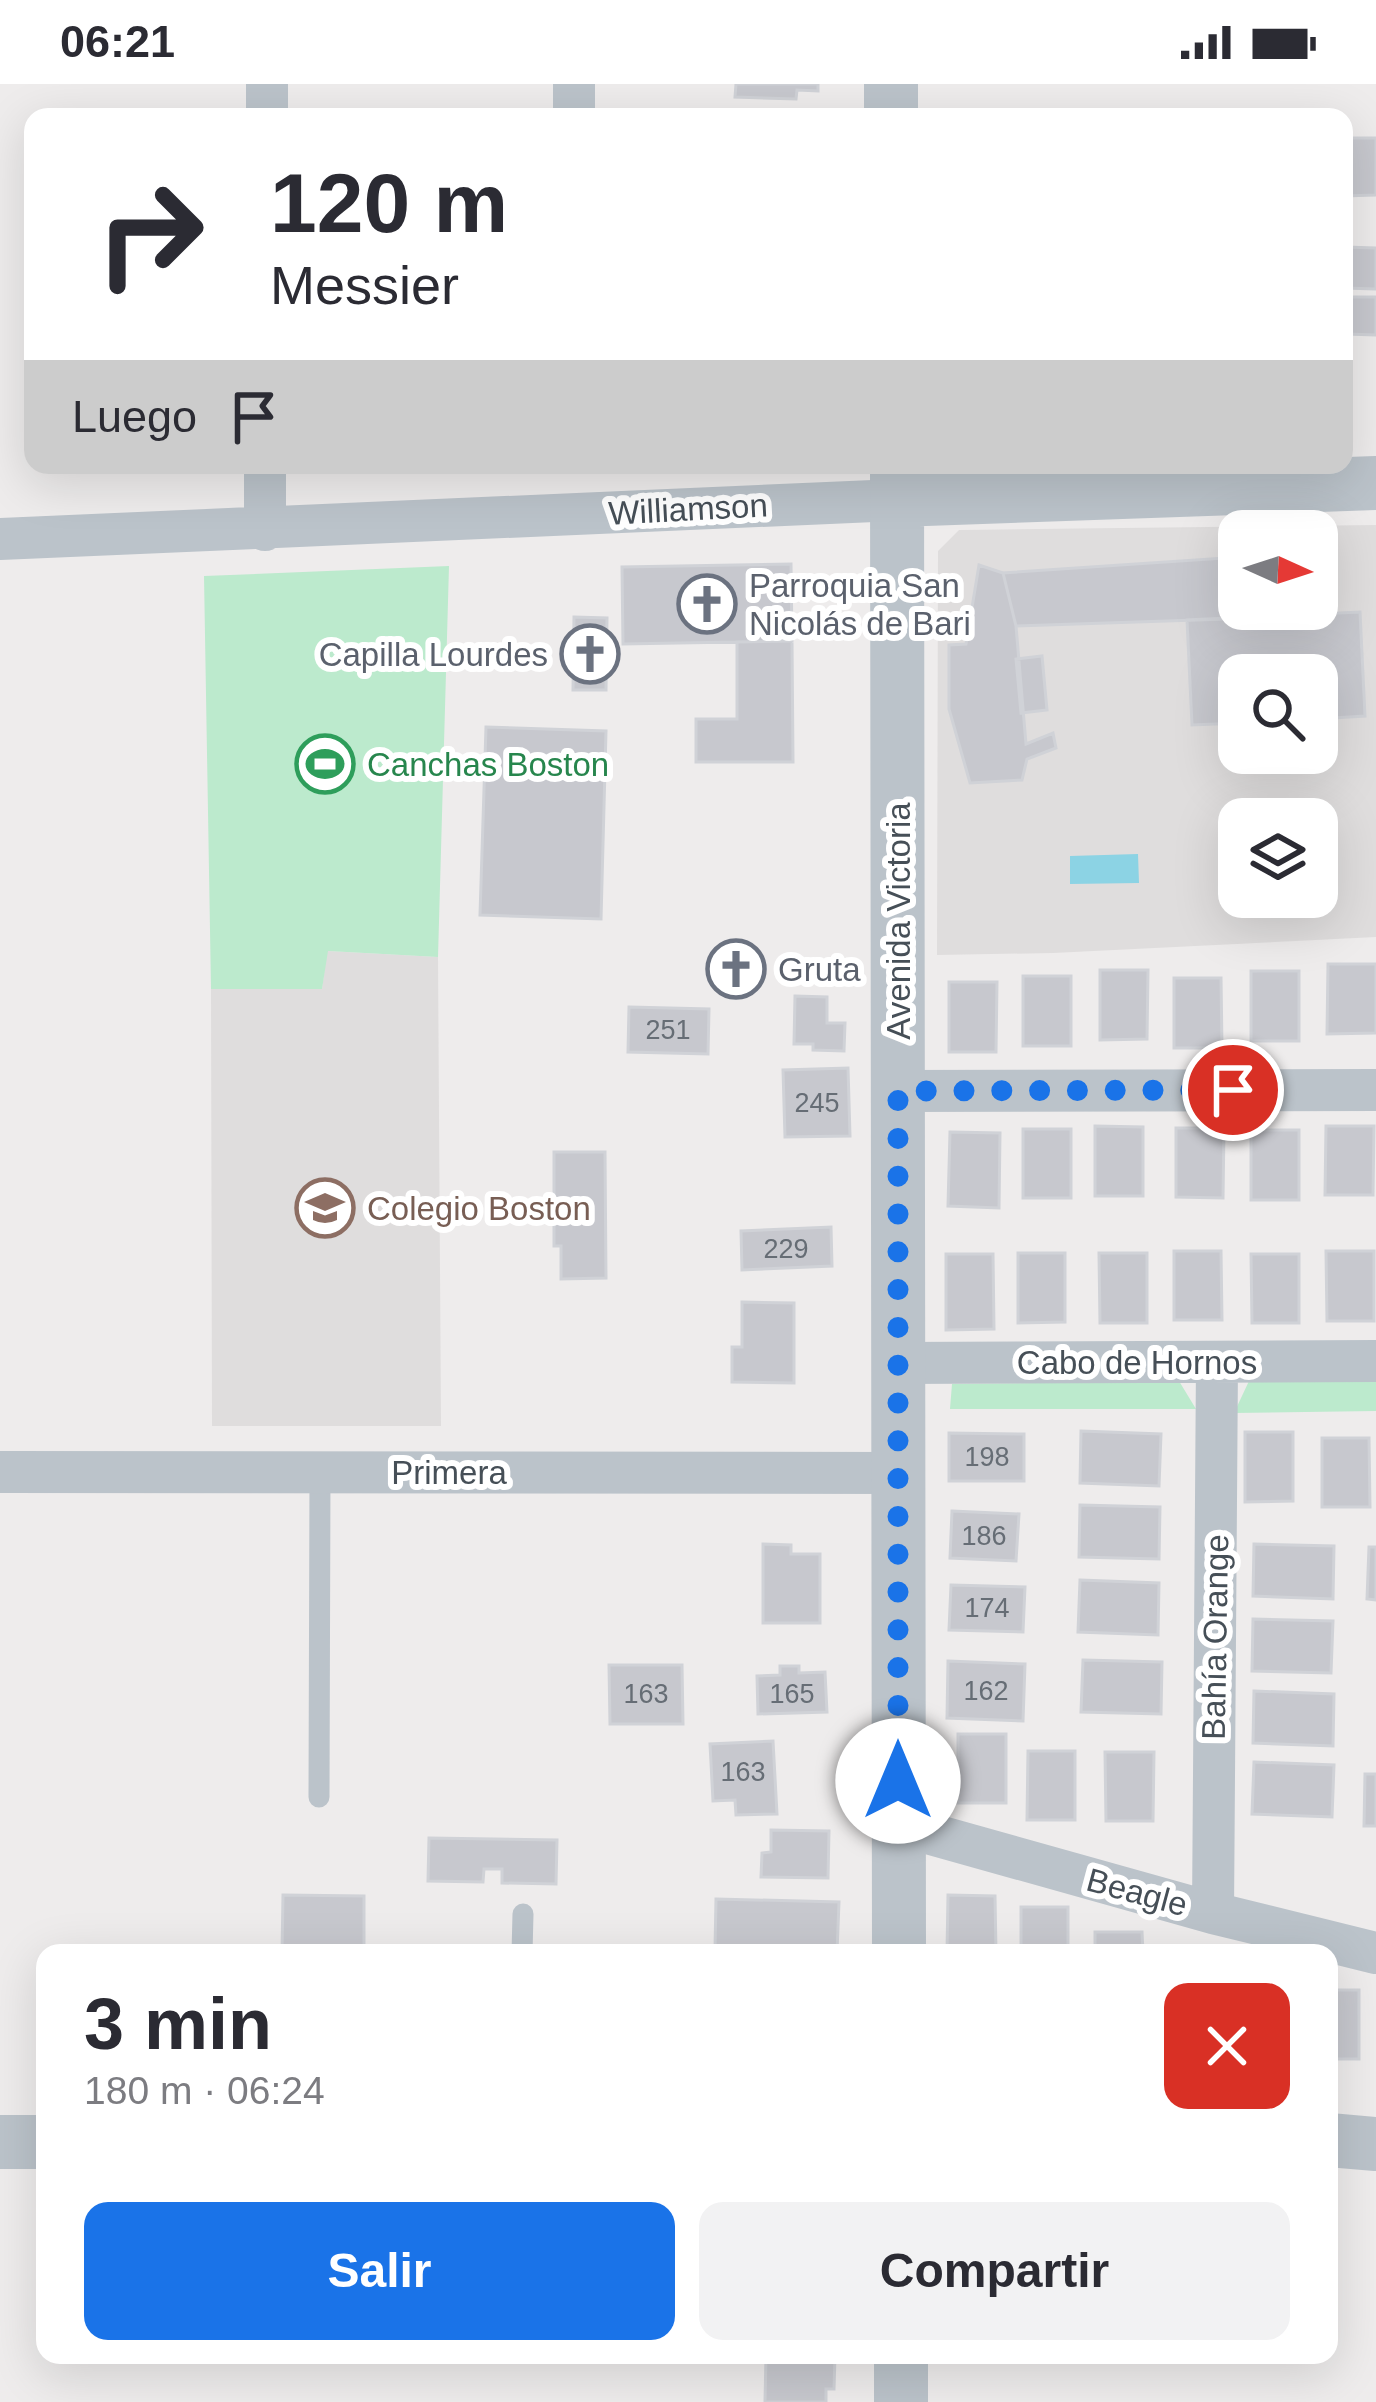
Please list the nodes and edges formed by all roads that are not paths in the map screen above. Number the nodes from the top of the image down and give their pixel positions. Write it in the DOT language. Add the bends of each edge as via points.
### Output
graph roads {
  1 [pos="265,474"];
  2 [pos="897,482"];
  3 [pos="1376,483"];
  4 [pos="265,530"];
  5 [pos="0,539"];
  6 [pos="1376,1090"];
  7 [pos="898,1091"];
  8 [pos="1376,1361"];
  9 [pos="1217,1362"];
  10 [pos="898,1363"];
  11 [pos="0,1472"];
  12 [pos="320,1472"];
  13 [pos="898,1473"];
  14 [pos="319,1797"];
  15 [pos="898,1825"];
  16 [pos="1213,1912"];
  17 [pos="523,1914"];
  18 [pos="522,1944"];
  19 [pos="899,1944"];
  20 [pos="1376,1953"];
  21 [pos="1338,2141"];
  22 [pos="0,2142"];
  23 [pos="36,2142"];
  24 [pos="1376,2144"];
  25 [pos="901,2364"];
  26 [pos="901,2402"];
  1 -- 4 [label="street"];
  2 -- 3 [label="street, Williamson"];
  2 -- 4 [label="street, Williamson"];
  2 -- 7 [label="street, Avenida Victoria"];
  4 -- 5 [label="street, Williamson"];
  6 -- 7 [label="street"];
  7 -- 10 [label="street, Avenida Victoria"];
  8 -- 9 [label="street, Cabo de Hornos"];
  9 -- 10 [label="street, Cabo de Hornos"];
  9 -- 16 [label="street, Bahía Orange"];
  10 -- 13 [label="street, Avenida Victoria"];
  11 -- 12 [label="street, Primera"];
  12 -- 13 [label="street, Primera"];
  12 -- 14 [label="lane"];
  13 -- 15 [label="street, Avenida Victoria"];
  15 -- 16 [label="street, Beagle"];
  15 -- 19 [label="street, Avenida Victoria"];
  16 -- 20 [label="street, Beagle"];
  17 -- 18 [label="lane"];
  21 -- 24 [label="street"];
  22 -- 23 [label="street"];
  25 -- 26 [label="street"];
}
